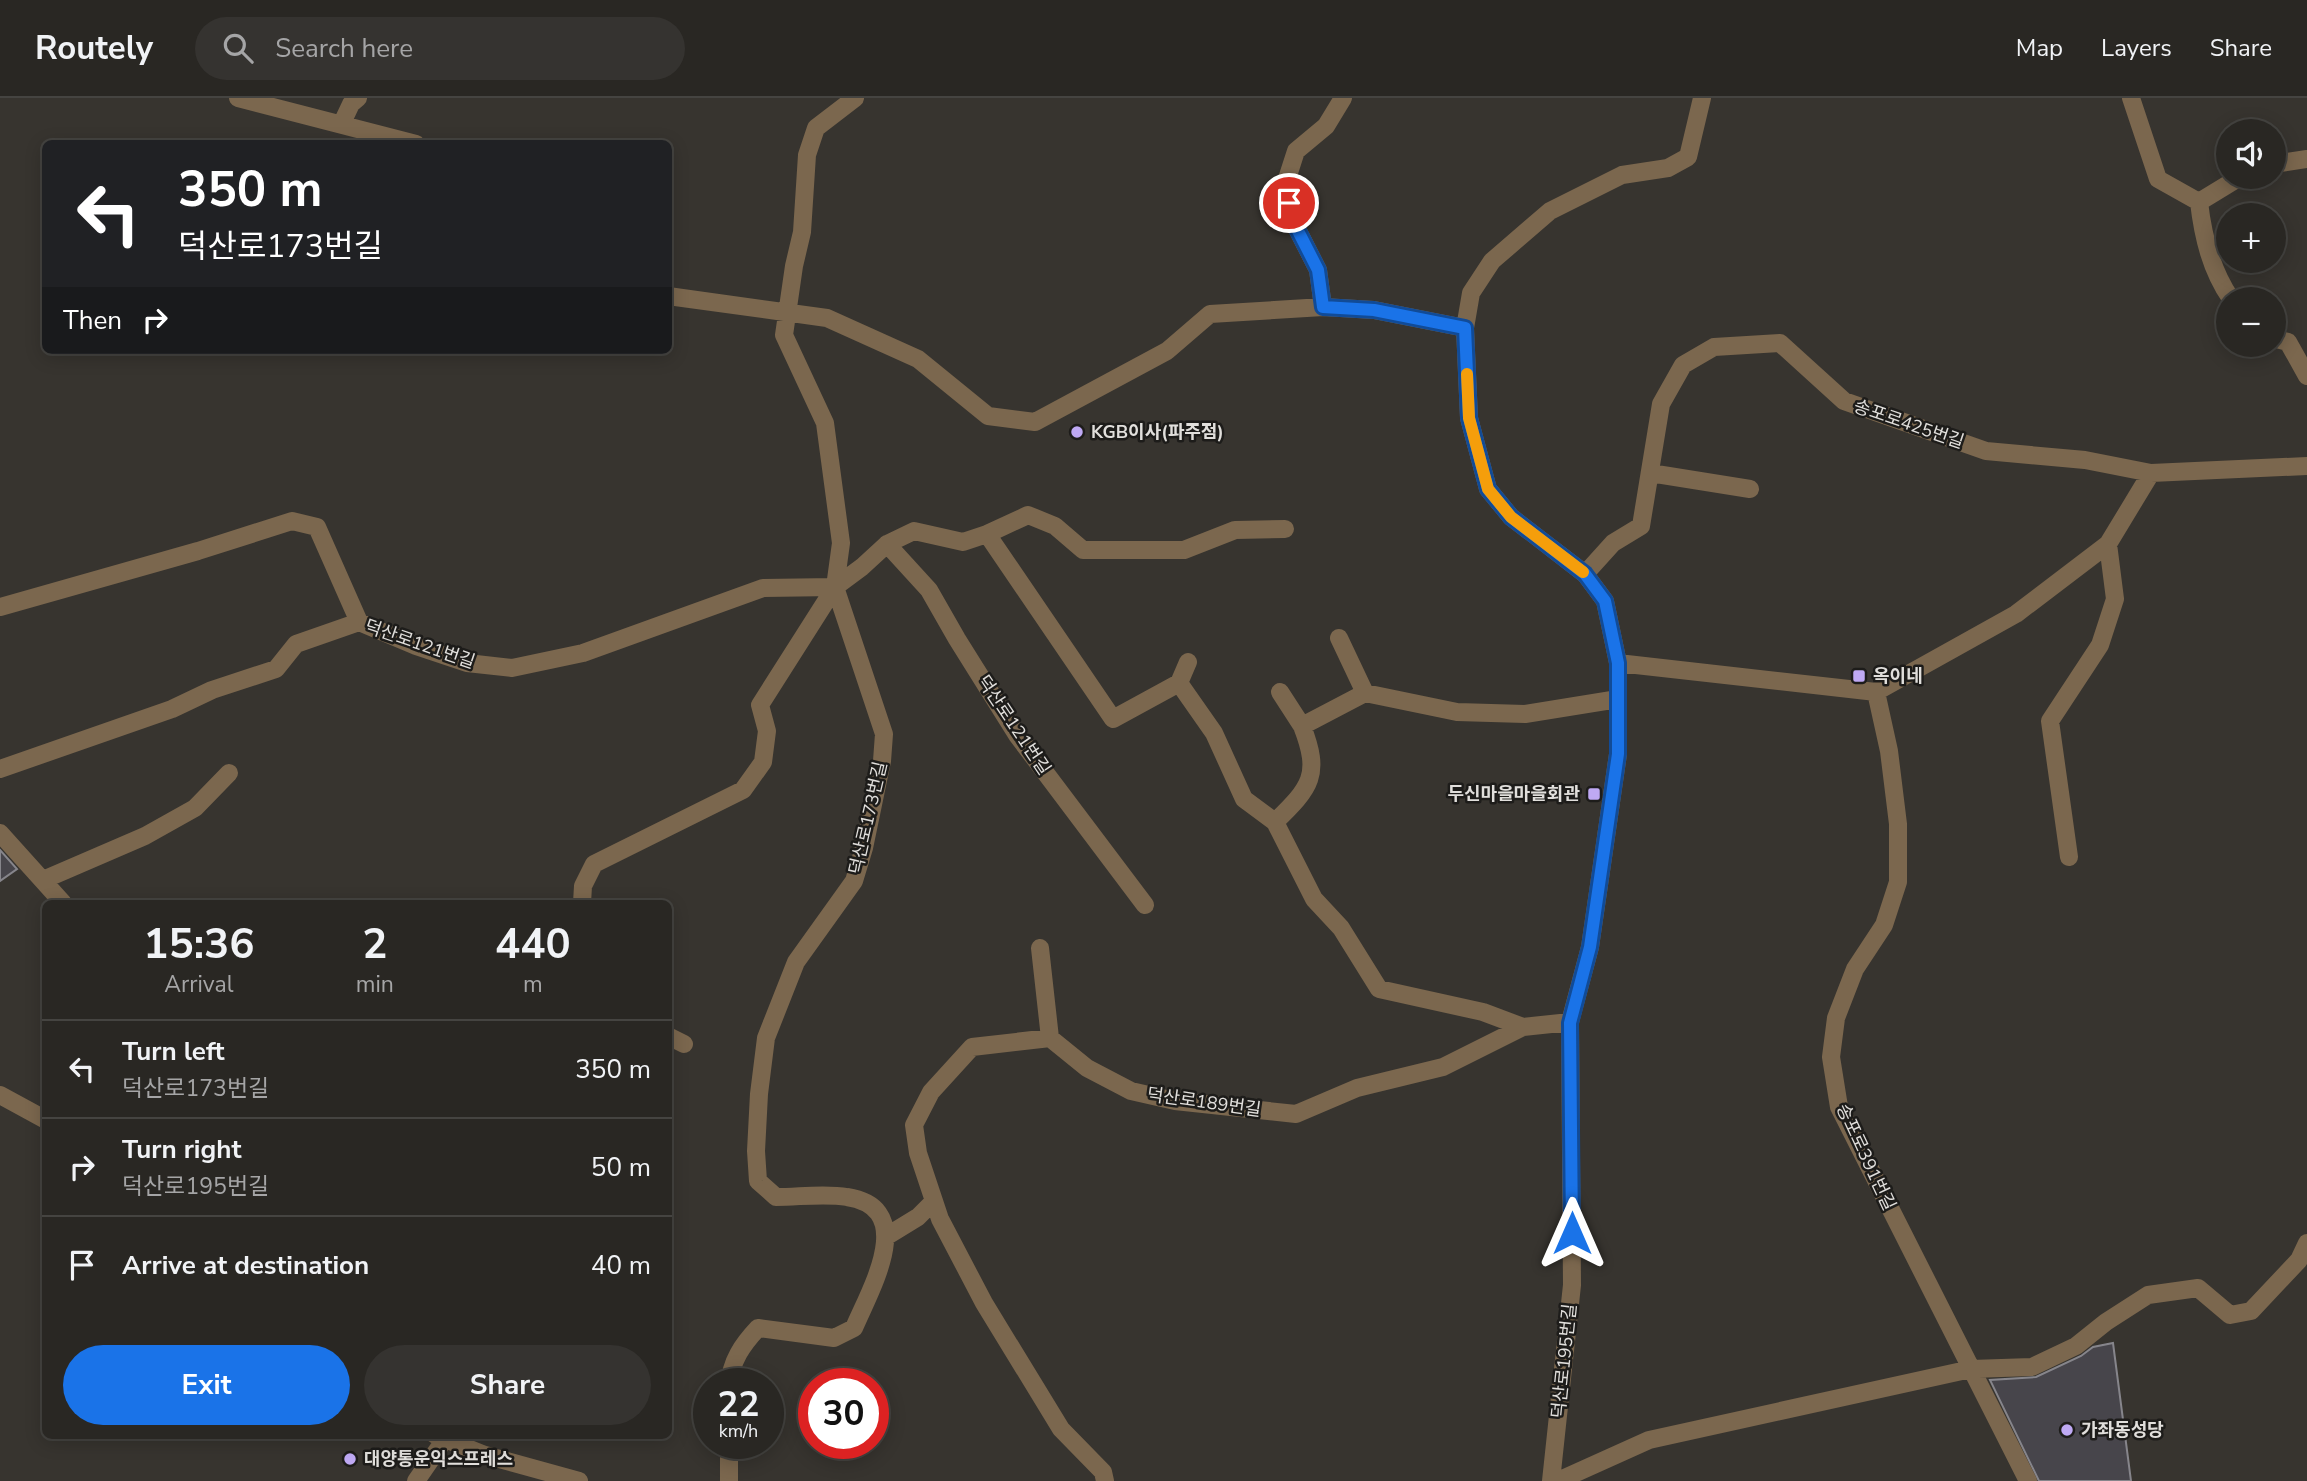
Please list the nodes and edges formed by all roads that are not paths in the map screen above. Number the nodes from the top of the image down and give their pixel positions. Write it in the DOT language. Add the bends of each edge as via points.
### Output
graph roads {
  1 [pos="358,98"];
  2 [pos="855,98"];
  3 [pos="1343,98"];
  4 [pos="1702,98"];
  5 [pos="2131,98"];
  6 [pos="244,99"];
  7 [pos="342,123"];
  8 [pos="402,140"];
  9 [pos="2307,159"];
  10 [pos="2286,161"];
  11 [pos="2220,189"];
  12 [pos="2199,202"];
  13 [pos="2222,287"];
  14 [pos="672,297"];
  15 [pos="1323,307"];
  16 [pos="786,312"];
  17 [pos="1465,328"];
  18 [pos="2286,341"];
  19 [pos="2307,376"];
  20 [pos="2307,466"];
  21 [pos="1650,473"];
  22 [pos="2151,473"];
  23 [pos="1750,489"];
  24 [pos="1285,529"];
  25 [pos="987,534"];
  26 [pos="887,544"];
  27 [pos="2108,544"];
  28 [pos="1585,574"];
  29 [pos="835,587"];
  30 [pos="0,607"];
  31 [pos="359,622"];
  32 [pos="1339,638"];
  33 [pos="1188,662"];
  34 [pos="1618,663"];
  35 [pos="1179,683"];
  36 [pos="1280,692"];
  37 [pos="1876,692"];
  38 [pos="1365,693"];
  39 [pos="1618,699"];
  40 [pos="1302,726"];
  41 [pos="0,769"];
  42 [pos="229,774"];
  43 [pos="1275,822"];
  44 [pos="0,834"];
  45 [pos="2069,857"];
  46 [pos="43,880"];
  47 [pos="60,900"];
  48 [pos="582,900"];
  49 [pos="1145,905"];
  50 [pos="1040,948"];
  51 [pos="1570,1023"];
  52 [pos="1523,1027"];
  53 [pos="1050,1038"];
  54 [pos="0,1095"];
  55 [pos="42,1119"];
  56 [pos="934,1200"];
  57 [pos="887,1236"];
  58 [pos="2307,1243"];
  59 [pos="732,1368"];
  60 [pos="1971,1369"];
  61 [pos="439,1439"];
  62 [pos="445,1439"];
  63 [pos="729,1459"];
  64 [pos="416,1481"];
  65 [pos="579,1481"];
  66 [pos="729,1481"];
  67 [pos="1105,1481"];
  68 [pos="1551,1481"];
  69 [pos="1558,1481"];
  70 [pos="2028,1481"];
  1 -- 7 [label="street"];
  2 -- 16 [label="street" via="816,128 807,156 802,232"];
  3 -- 15 [label="street" via="1326,127 1296,151 1286,185 1293,221 1318,270"];
  4 -- 17 [label="street, 덕산로195번길" via="1688,157 1668,168 1622,175 1550,211 1492,261 1471,293"];
  5 -- 12 [label="street" via="2158,179"];
  6 -- 7 [label="street"];
  7 -- 8 [label="street"];
  9 -- 10 [label="street"];
  11 -- 12 [label="street"];
  12 -- 13 [label="street" via="2203,238"];
  14 -- 16 [label="street"];
  15 -- 16 [label="street" via="1210,314 1167,351 1035,422 988,416 918,359 827,317"];
  15 -- 17 [label="street" via="1374,310"];
  16 -- 29 [label="street" via="783,335 825,423 841,543"];
  17 -- 28 [label="street, 덕산로195번길" via="1469,418 1488,489 1511,517"];
  18 -- 19 [label="street"];
  20 -- 22 [label="street, 송포로425번길"];
  21 -- 22 [label="street, 송포로425번길" via="1661,404 1683,365 1714,347 1780,344 1844,401 1986,451 2085,460"];
  21 -- 23 [label="street"];
  21 -- 28 [label="street, 송포로425번길" via="1642,526 1614,543"];
  22 -- 27 [label="street"];
  24 -- 25 [label="street" via="1235,530 1184,550 1083,551 1055,526 1028,515"];
  25 -- 26 [label="street" via="963,542 914,531"];
  25 -- 35 [label="street" via="1113,719"];
  26 -- 29 [label="street"];
  26 -- 49 [label="street, 덕산로121번길" via="929,590 1017,735"];
  27 -- 37 [label="street" via="2017,614"];
  27 -- 45 [label="street" via="2115,599 2100,645 2050,721"];
  28 -- 34 [label="street, 덕산로195번길" via="1605,601"];
  29 -- 31 [label="street, 덕산로121번길" via="763,588 583,653 512,668 467,663"];
  29 -- 48 [label="street" via="760,705 767,732 762,762 743,790 594,864 583,886"];
  29 -- 57 [label="street, 덕산로173번길" via="884,734 882,761 854,881 796,962 766,1038 759,1094 758,1181 776,1197 848,1197 870,1204 881,1216"];
  30 -- 31 [label="street" via="292,520 317,527"];
  31 -- 41 [label="street, 덕산로121번길" via="296,644 276,670"];
  32 -- 38 [label="street"];
  33 -- 35 [label="street"];
  34 -- 37 [label="street"];
  34 -- 39 [label="street, 덕산로195번길"];
  35 -- 43 [label="street" via="1214,733 1244,799"];
  36 -- 40 [label="street"];
  37 -- 60 [label="street, 송포로391번길" via="1898,824 1898,882 1884,925 1854,969 1836,1018 1831,1057 1839,1107"];
  38 -- 39 [label="street" via="1457,712 1525,714"];
  38 -- 40 [label="street"];
  39 -- 51 [label="street, 덕산로195번길" via="1618,754 1592,934"];
  40 -- 43 [label="street" via="1312,751 1312,778"];
  42 -- 46 [label="street" via="195,807 145,836"];
  43 -- 52 [label="street" via="1314,899 1341,928 1379,989 1483,1012"];
  44 -- 46 [label="street"];
  46 -- 47 [label="street"];
  50 -- 53 [label="street"];
  51 -- 52 [label="street"];
  51 -- 68 [label="street, 덕산로195번길" via="1572,1285"];
  52 -- 53 [label="street, 덕산로189번길" via="1443,1067 1357,1088 1296,1114 1175,1101 1131,1091 1087,1068"];
  53 -- 56 [label="street" via="972,1047 931,1092 914,1125"];
  54 -- 55 [label="street"];
  56 -- 57 [label="street" via="918,1217"];
  56 -- 67 [label="street" via="984,1303 1061,1429 1103,1472"];
  57 -- 59 [label="street" via="883,1259 854,1328 834,1338 758,1328 742,1345"];
  58 -- 60 [label="street" via="2299,1261 2251,1311 2230,1315 2198,1288 2148,1295 2076,1346 2032,1367"];
  60 -- 69 [label="street" via="1649,1440"];
  60 -- 70 [label="street, 송포로391번길"];
  61 -- 64 [label="street"];
  62 -- 65 [label="street"];
  63 -- 66 [label="street"];
}
